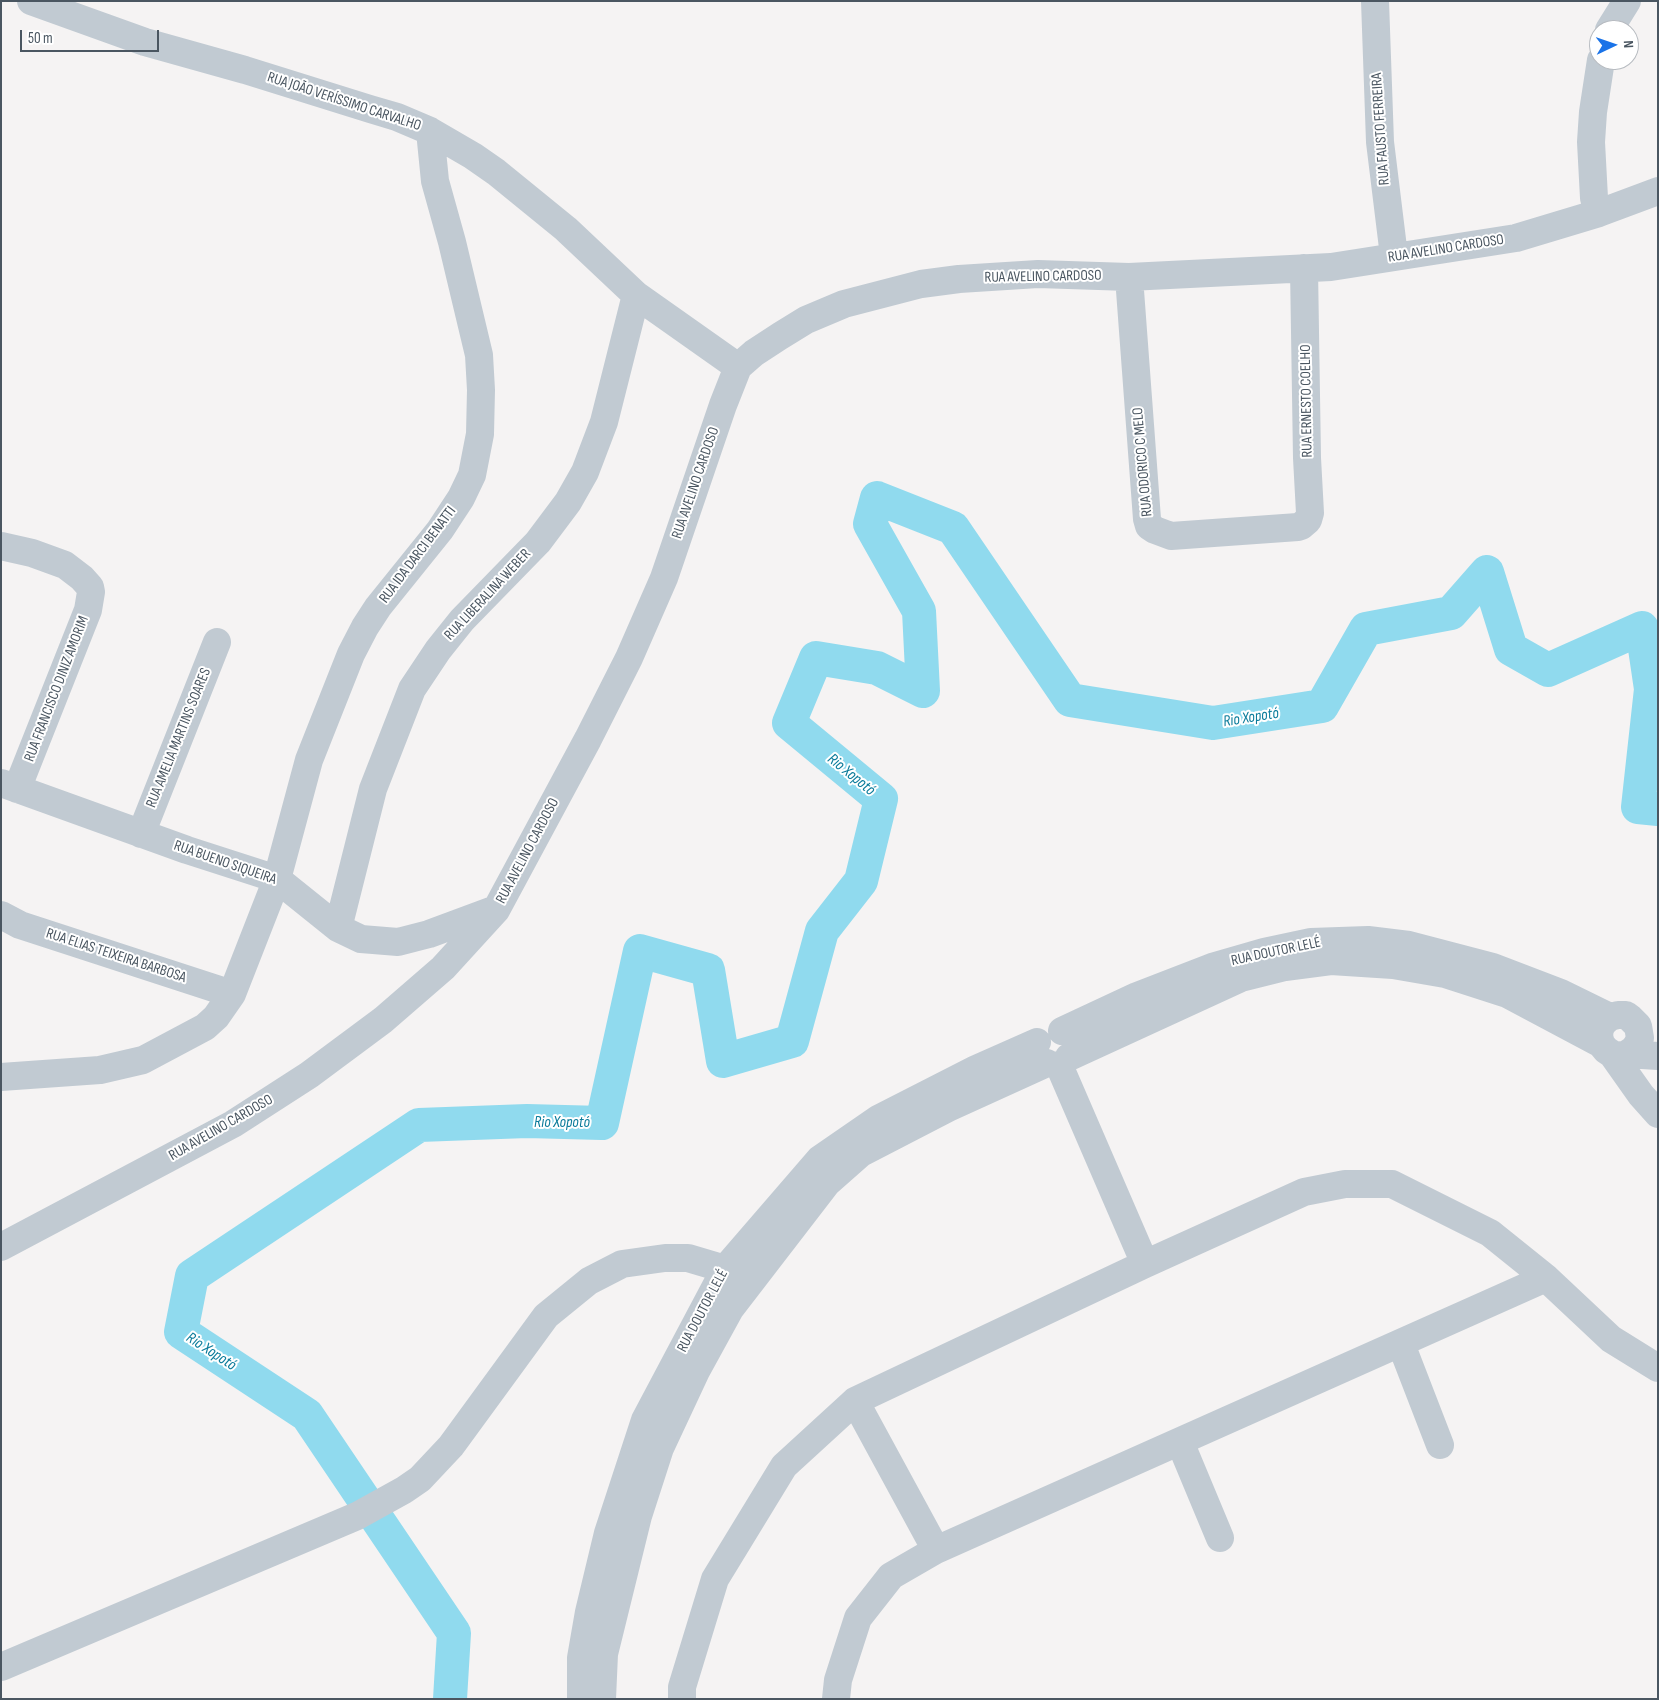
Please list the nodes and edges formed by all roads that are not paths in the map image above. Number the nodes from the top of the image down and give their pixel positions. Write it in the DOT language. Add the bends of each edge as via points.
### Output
graph roads {
  1 [pos="31,1"];
  2 [pos="1375,1"];
  3 [pos="1626,1"];
  4 [pos="1615,20"];
  5 [pos="1599,70"];
  6 [pos="430,131"];
  7 [pos="1658,191"];
  8 [pos="1599,212"];
  9 [pos="1394,256"];
  10 [pos="1304,268"];
  11 [pos="1129,277"];
  12 [pos="636,295"];
  13 [pos="738,367"];
  14 [pos="1298,527"];
  15 [pos="1,546"];
  16 [pos="217,642"];
  17 [pos="9,786"];
  18 [pos="142,834"];
  19 [pos="277,879"];
  20 [pos="496,910"];
  21 [pos="1,915"];
  22 [pos="338,928"];
  23 [pos="232,994"];
  24 [pos="1610,1017"];
  25 [pos="1648,1026"];
  26 [pos="1613,1051"];
  27 [pos="1055,1052"];
  28 [pos="1658,1056"];
  29 [pos="1,1077"];
  30 [pos="1658,1114"];
  31 [pos="1,1247"];
  32 [pos="1145,1264"];
  33 [pos="1546,1278"];
  34 [pos="722,1290"];
  35 [pos="1401,1344"];
  36 [pos="1658,1368"];
  37 [pos="855,1402"];
  38 [pos="1180,1442"];
  39 [pos="1440,1445"];
  40 [pos="1220,1538"];
  41 [pos="936,1550"];
  42 [pos="1,1667"];
  43 [pos="581,1699"];
  44 [pos="602,1699"];
  45 [pos="682,1699"];
  46 [pos="836,1699"];
  1 -- 6 [label="street, RUA JOÃO VERÍSSIMO CARVALHO" via="145,42 388,114"];
  2 -- 9 [label="street, RUA FAUSTO FERREIRA" via="1380,142"];
  3 -- 4 [label="street"];
  5 -- 8 [label="street" via="1591,142 1594,198"];
  6 -- 12 [label="street, RUA JOÃO VERÍSSIMO CARVALHO" via="473,156 534,202"];
  6 -- 19 [label="street, RUA IDA DARCI BENATTI" via="434,181 479,355 477,456 461,498 440,530 378,607 350,654 309,760"];
  7 -- 8 [label="street, RUA AVELINO CARDOSO"];
  8 -- 9 [label="street, RUA AVELINO CARDOSO" via="1516,238"];
  9 -- 10 [label="street, RUA AVELINO CARDOSO" via="1331,267"];
  10 -- 11 [label="street, RUA AVELINO CARDOSO"];
  10 -- 14 [label="street, RUA ERNESTO COELHO" via="1310,513 1308,520"];
  11 -- 13 [label="street, RUA AVELINO CARDOSO" via="1038,274 921,284 824,311 780,336"];
  11 -- 14 [label="street, RUA ODORICO C MELO" via="1149,526 1171,536"];
  12 -- 13 [label="street, RUA JOÃO VERÍSSIMO CARVALHO"];
  12 -- 22 [label="street, RUA LIBERALINA WEBER" via="604,422 568,502 538,542 452,632 412,688 373,789"];
  13 -- 20 [label="street, RUA AVELINO CARDOSO" via="664,578 588,739"];
  15 -- 17 [label="street, RUA FRANCISCO DINIZ AMORIM" via="65,565 90,587 90,603"];
  16 -- 18 [label="street, RUA AMELIA MARTINS SOARES"];
  17 -- 18 [label="street, RUA BUENO SIQUEIRA"];
  18 -- 19 [label="street, RUA BUENO SIQUEIRA"];
  19 -- 22 [label="street, RUA BUENO SIQUEIRA"];
  19 -- 23 [label="street, RUA IDA DARCI BENATTI"];
  20 -- 22 [label="street, RUA BUENO SIQUEIRA" via="398,942 362,939"];
  20 -- 31 [label="street, RUA AVELINO CARDOSO" via="443,968 383,1020 309,1075 233,1124"];
  21 -- 23 [label="street, RUA ELIAS TEIXEIRA BARBOSA" via="20,925"];
  23 -- 29 [label="street, RUA IDA DARCI BENATTI" via="205,1027 143,1060 100,1070"];
  24 -- 25 [label="street" via="1626,1016"];
  24 -- 26 [label="street" via="1600,1028 1599,1036"];
  24 -- 27 [label="street, RUA DOUTOR LELÉ" via="1561,993 1493,967 1409,945 1368,940 1311,942 1212,967 1137,996"];
  25 -- 26 [label="street" via="1633,1050"];
  26 -- 27 [label="street, RUA DOUTOR LELÉ" via="1507,994 1445,974 1393,965 1331,961 1241,978"];
  26 -- 28 [label="street, RUA DOUTOR LELÉ"];
  26 -- 30 [label="street" via="1641,1095"];
  27 -- 32 [label="street"];
  27 -- 34 [label="street, RUA DOUTOR LELÉ" via="861,1153 827,1183 749,1283"];
  27 -- 34 [label="street, RUA DOUTOR LELÉ" via="976,1069 878,1119 820,1159"];
  32 -- 33 [label="street" via="1304,1192 1345,1184 1392,1184 1490,1233"];
  32 -- 37 [label="street"];
  33 -- 35 [label="street"];
  33 -- 36 [label="street" via="1611,1340"];
  34 -- 42 [label="street" via="688,1258 622,1264 589,1281 546,1316 451,1446 420,1479 404,1490 357,1516"];
  34 -- 43 [label="street, RUA DOUTOR LELÉ" via="645,1420 608,1533 589,1612 580,1658"];
  34 -- 44 [label="street, RUA DOUTOR LELÉ" via="696,1371 660,1448 638,1516 604,1654"];
  35 -- 38 [label="street"];
  35 -- 39 [label="street"];
  37 -- 41 [label="street"];
  37 -- 45 [label="street" via="784,1466 716,1579 682,1687"];
  38 -- 40 [label="street"];
  38 -- 41 [label="street"];
  41 -- 46 [label="street" via="891,1576 858,1618 838,1680"];
}
